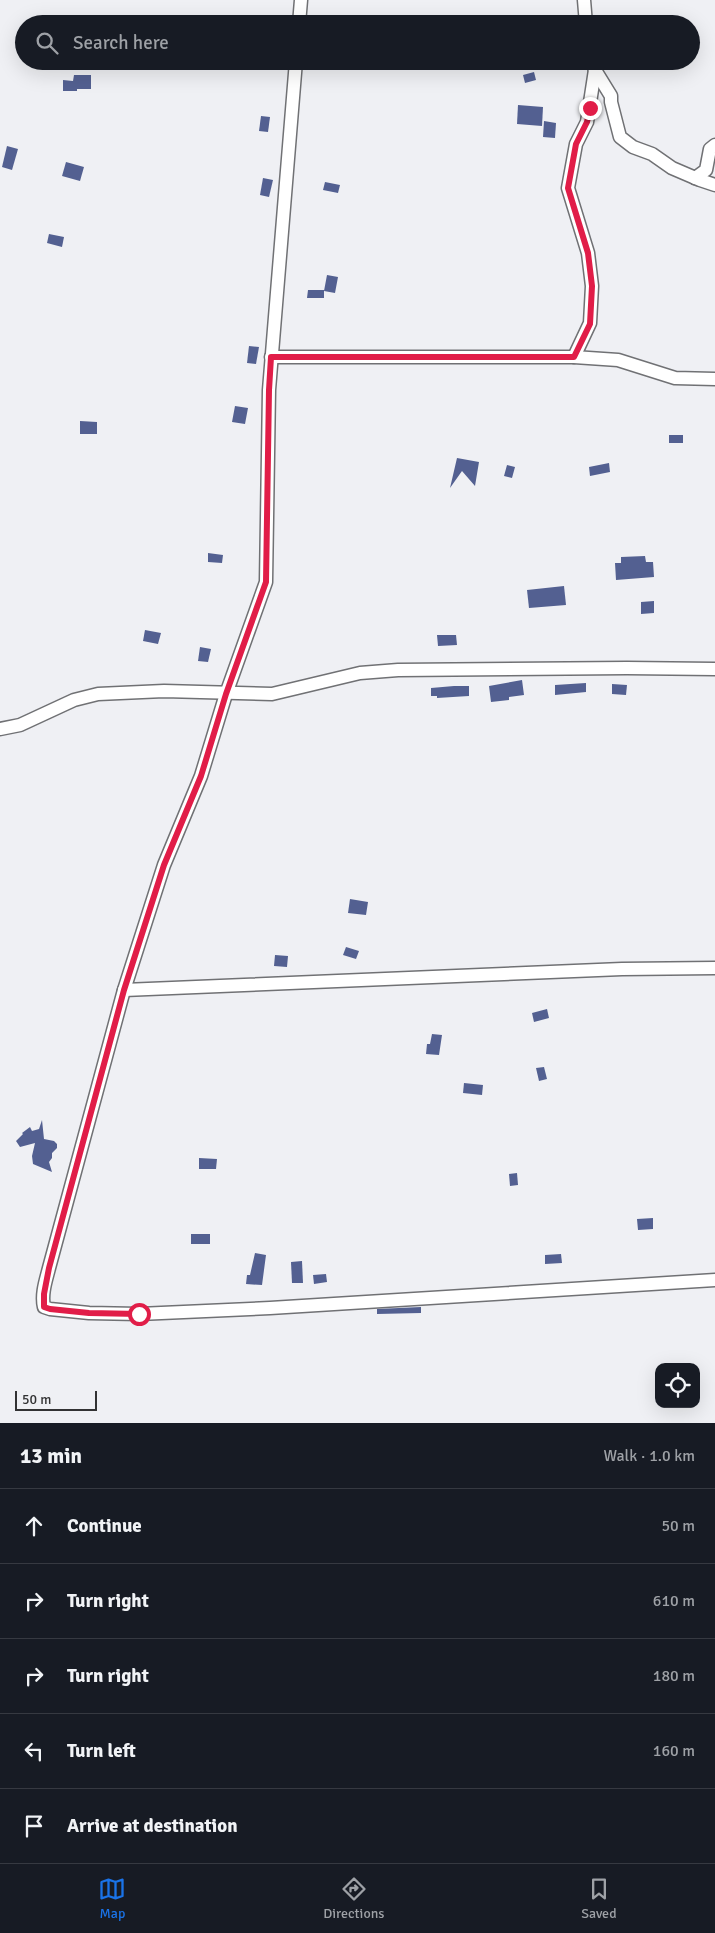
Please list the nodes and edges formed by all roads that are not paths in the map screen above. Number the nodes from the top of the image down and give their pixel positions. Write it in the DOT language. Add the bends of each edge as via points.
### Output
graph roads {
  1 [pos="301,0"];
  2 [pos="584,0"];
  3 [pos="300,15"];
  4 [pos="585,15"];
  5 [pos="295,70"];
  6 [pos="594,70"];
  7 [pos="596,70"];
  8 [pos="715,145"];
  9 [pos="695,178"];
  10 [pos="715,184"];
  11 [pos="271,357"];
  12 [pos="574,357"];
  13 [pos="715,379"];
  14 [pos="715,669"];
  15 [pos="226,694"];
  16 [pos="0,729"];
  17 [pos="715,968"];
  18 [pos="124,990"];
  19 [pos="715,1280"];
  1 -- 3 [label="street"];
  2 -- 4 [label="street"];
  5 -- 11 [label="street"];
  6 -- 12 [label="street" via="587,122 576,144 568,188 588,253 592,286 590,324"];
  7 -- 9 [label="street" via="611,96 620,137 632,148 652,154"];
  8 -- 9 [label="street" via="710,150 706,170"];
  9 -- 10 [label="street"];
  11 -- 12 [label="street"];
  11 -- 15 [label="street" via="266,582"];
  12 -- 13 [label="street" via="618,360 675,378"];
  14 -- 15 [label="street" via="398,670 360,673 272,694"];
  15 -- 16 [label="street" via="164,691 98,694 74,700 20,725"];
  15 -- 18 [label="street" via="201,776 164,865"];
  17 -- 18 [label="street"];
  18 -- 19 [label="street" via="49,1268 43,1302 47,1308 139,1314"];
}
